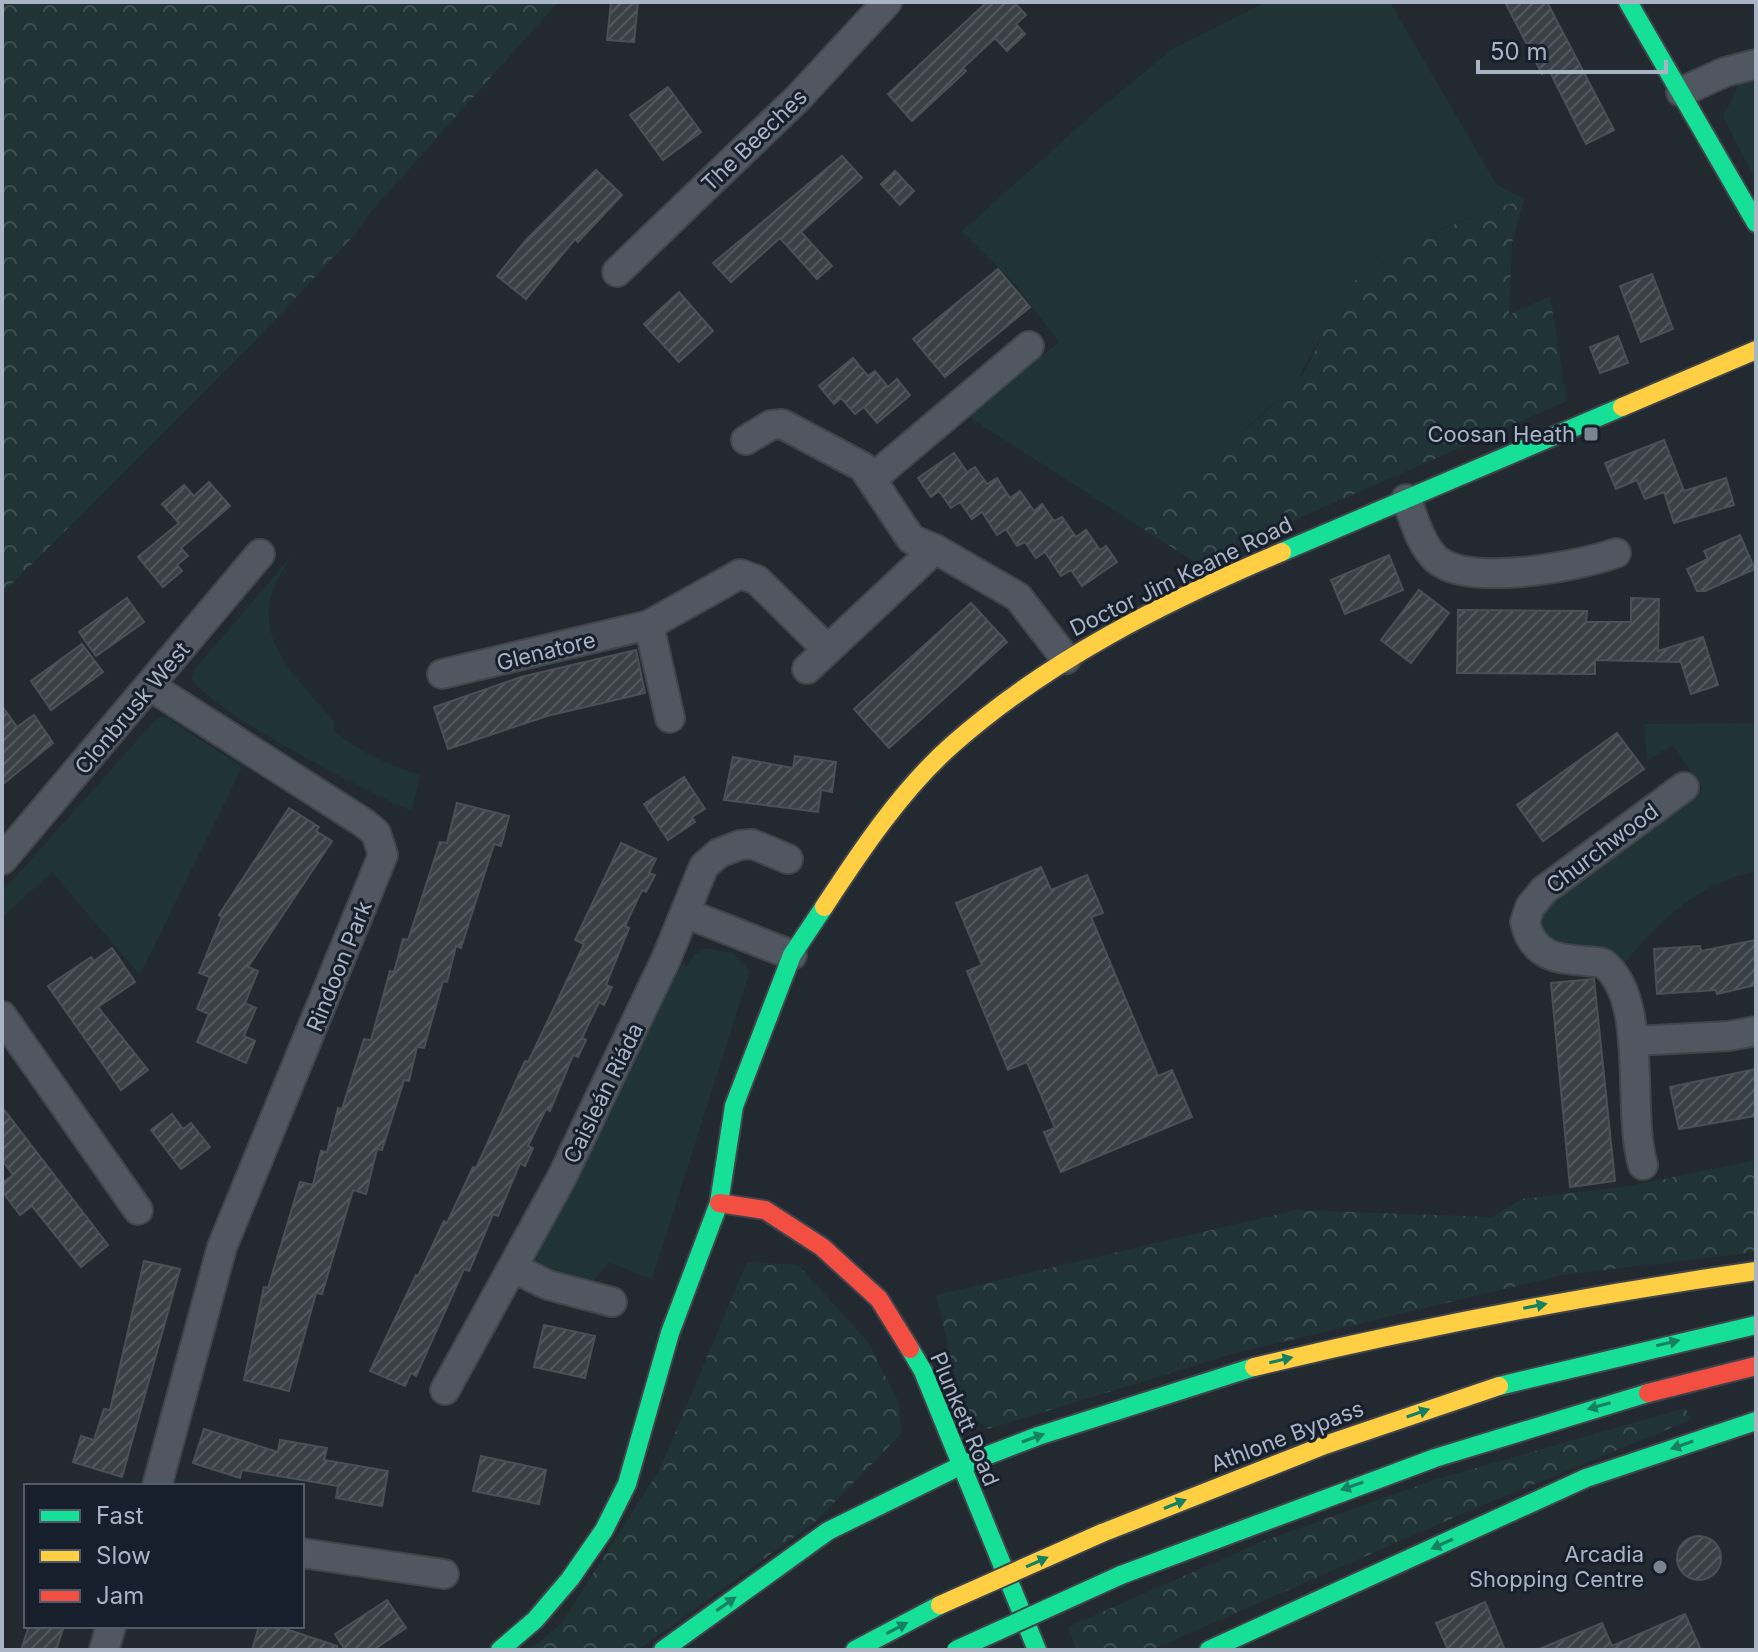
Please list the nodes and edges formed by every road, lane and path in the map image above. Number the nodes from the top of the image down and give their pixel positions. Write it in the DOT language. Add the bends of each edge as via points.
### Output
graph roads {
  1 [pos="887,2"];
  2 [pos="1628,2"];
  3 [pos="1756,64"];
  4 [pos="1681,92"];
  5 [pos="1756,223"];
  6 [pos="617,272"];
  7 [pos="1029,346"];
  8 [pos="1752,359"];
  9 [pos="746,440"];
  10 [pos="873,478"];
  11 [pos="1406,499"];
  12 [pos="935,549"];
  13 [pos="1616,553"];
  14 [pos="260,554"];
  15 [pos="649,625"];
  16 [pos="827,649"];
  17 [pos="1066,659"];
  18 [pos="807,669"];
  19 [pos="442,674"];
  20 [pos="150,686"];
  21 [pos="670,718"];
  22 [pos="1684,787"];
  23 [pos="788,859"];
  24 [pos="2,860"];
  25 [pos="685,913"];
  26 [pos="792,955"];
  27 [pos="2,1016"];
  28 [pos="1756,1031"];
  29 [pos="1634,1041"];
  30 [pos="1643,1165"];
  31 [pos="719,1203"];
  32 [pos="138,1210"];
  33 [pos="513,1268"];
  34 [pos="1756,1271"];
  35 [pos="612,1302"];
  36 [pos="1756,1325"];
  37 [pos="1756,1366"];
  38 [pos="445,1390"];
  39 [pos="1756,1421"];
  40 [pos="960,1466"];
  41 [pos="158,1484"];
  42 [pos="304,1553"];
  43 [pos="444,1574"];
  44 [pos="110,1628"];
  45 [pos="104,1650"];
  46 [pos="500,1650"];
  47 [pos="663,1650"];
  48 [pos="855,1650"];
  49 [pos="956,1650"];
  50 [pos="1037,1650"];
  51 [pos="1209,1650"];
  1 -- 6 [label="street, The Beeches" via="799,97"];
  2 -- 4 [label="main road"];
  3 -- 4 [label="street"];
  4 -- 5 [label="main road"];
  7 -- 10 [label="street"];
  8 -- 11 [label="main road, Doctor Jim Keane Road"];
  9 -- 10 [label="street" via="782,424 855,461"];
  10 -- 12 [label="street" via="905,534"];
  11 -- 13 [label="street" via="1423,540 1448,566 1479,572 1543,569"];
  11 -- 17 [label="main road, Doctor Jim Keane Road" via="1203,587"];
  12 -- 16 [label="street"];
  12 -- 17 [label="street" via="1025,602"];
  14 -- 20 [label="street, Clonbrusk West"];
  15 -- 16 [label="street, Glenatore" via="740,574 757,580"];
  15 -- 19 [label="street, Glenatore"];
  15 -- 21 [label="street"];
  16 -- 18 [label="street"];
  17 -- 26 [label="main road, Doctor Jim Keane Road" via="973,726 934,763 870,837"];
  20 -- 24 [label="street, Clonbrusk West"];
  20 -- 41 [label="street, Rindoon Park" via="364,823 383,848 377,874 222,1247"];
  22 -- 29 [label="street, Churchwood" via="1544,890 1525,922 1534,945 1546,955 1603,963 1612,970 1628,1004"];
  23 -- 25 [label="street, Caisleán Riáda" via="752,844 719,853 704,866"];
  25 -- 26 [label="street"];
  25 -- 33 [label="street, Caisleán Riáda" via="615,1070"];
  26 -- 31 [label="main road, Doctor Jim Keane Road" via="734,1106"];
  27 -- 32 [label="street"];
  28 -- 29 [label="street"];
  29 -- 30 [label="street, Churchwood" via="1634,1125"];
  31 -- 40 [label="main road, Plunkett Road" via="765,1210 822,1247 879,1299 923,1371"];
  31 -- 46 [label="main road, Doctor Jim Keane Road" via="670,1333 627,1484 563,1588"];
  33 -- 35 [label="street" via="548,1285"];
  33 -- 38 [label="street, Caisleán Riáda"];
  40 -- 34 [label="main road, one-way" via="1260,1365 1492,1314"];
  48 -- 36 [label="main road, Athlone Bypass, one-way, bridge" via="940,1605 1102,1533 1325,1445 1525,1377"];
  37 -- 49 [label="main road, one-way, bridge" via="1502,1434 1299,1504 1121,1575"];
  39 -- 51 [label="main road, one-way" via="1586,1478"];
  47 -- 40 [label="main road, one-way" via="828,1531"];
  40 -- 50 [label="main road, Plunkett Road"];
  42 -- 43 [label="street"];
  44 -- 45 [label="street"];
}
